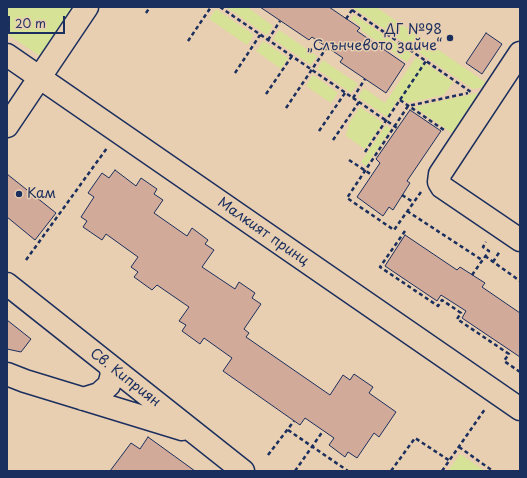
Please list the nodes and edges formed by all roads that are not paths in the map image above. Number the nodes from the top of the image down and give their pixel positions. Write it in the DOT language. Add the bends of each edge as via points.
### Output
graph roads {
  1 [pos="87,7"];
  2 [pos="520,53"];
  3 [pos="7,56"];
  4 [pos="40,78"];
  5 [pos="7,126"];
  6 [pos="520,240"];
  7 [pos="7,284"];
  8 [pos="110,366"];
  9 [pos="7,374"];
  10 [pos="83,399"];
  11 [pos="520,409"];
  12 [pos="194,433"];
  13 [pos="243,471"];
  1 -- 4 [label="street"];
  2 -- 6 [label="street" via="440,174 439,182 442,188"];
  3 -- 4 [label="street, Малкият принц"];
  4 -- 5 [label="street"];
  4 -- 11 [label="street, Малкият принц"];
  7 -- 8 [label="street, Св. Киприян"];
  8 -- 10 [label="street" via="112,374 109,385 99,394"];
  8 -- 12 [label="street, Св. Киприян"];
  9 -- 10 [label="street"];
  10 -- 12 [label="street"];
  12 -- 13 [label="street, Св. Киприян"];
}
